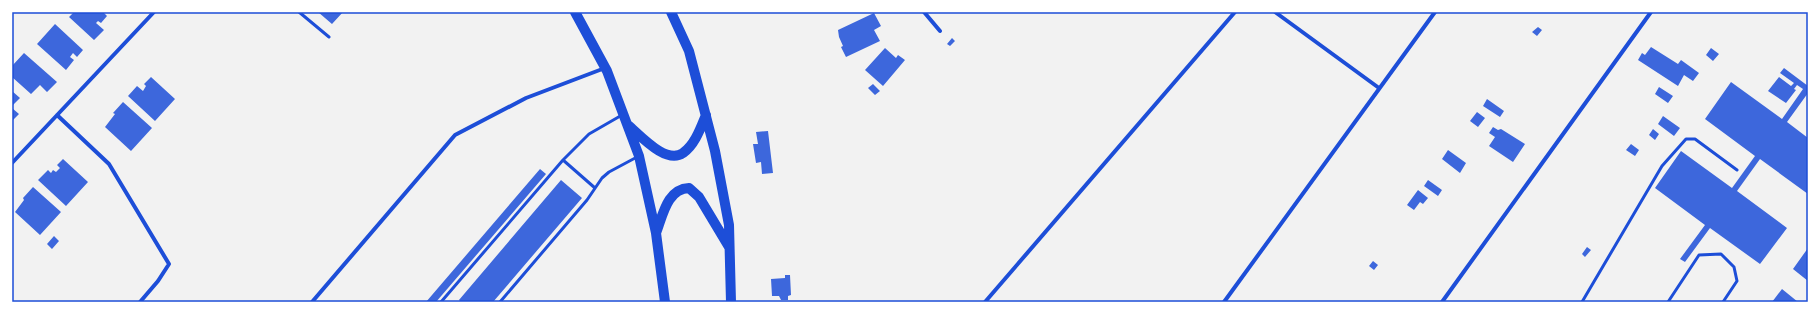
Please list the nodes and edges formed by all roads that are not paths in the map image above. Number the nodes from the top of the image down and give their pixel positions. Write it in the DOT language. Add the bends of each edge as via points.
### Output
graph roads {
  1 [pos="154,12"];
  2 [pos="299,12"];
  3 [pos="575,12"];
  4 [pos="671,12"];
  5 [pos="924,12"];
  6 [pos="1235,12"];
  7 [pos="1275,12"];
  8 [pos="1435,12"];
  9 [pos="1651,12"];
  10 [pos="940,31"];
  11 [pos="329,37"];
  12 [pos="605,68"];
  13 [pos="1379,88"];
  14 [pos="57,115"];
  15 [pos="706,115"];
  16 [pos="625,119"];
  17 [pos="639,156"];
  18 [pos="563,160"];
  19 [pos="12,163"];
  20 [pos="1737,170"];
  21 [pos="595,188"];
  22 [pos="656,233"];
  23 [pos="730,248"];
  24 [pos="140,302"];
  25 [pos="312,302"];
  26 [pos="441,302"];
  27 [pos="500,302"];
  28 [pos="665,302"];
  29 [pos="731,302"];
  30 [pos="985,302"];
  31 [pos="1224,302"];
  32 [pos="1442,302"];
  33 [pos="1582,302"];
  34 [pos="1668,302"];
  35 [pos="1723,302"];
  1 -- 14 [label="street"];
  2 -- 11 [label="lane"];
  3 -- 12 [label="main road"];
  4 -- 15 [label="main road" via="689,51"];
  5 -- 10 [label="street"];
  6 -- 30 [label="street"];
  7 -- 13 [label="street"];
  8 -- 13 [label="street"];
  9 -- 32 [label="street"];
  12 -- 16 [label="main road"];
  12 -- 25 [label="street" via="526,98 456,135"];
  13 -- 31 [label="street"];
  14 -- 19 [label="street"];
  14 -- 24 [label="street" via="110,164 169,264"];
  15 -- 16 [label="main road" via="695,139 683,153 673,156 660,152"];
  15 -- 23 [label="main road" via="729,225"];
  16 -- 17 [label="main road"];
  16 -- 18 [label="lane" via="589,134"];
  17 -- 21 [label="lane" via="609,172"];
  17 -- 22 [label="main road"];
  18 -- 21 [label="lane"];
  18 -- 26 [label="lane"];
  20 -- 33 [label="lane" via="1695,139 1686,139 1654,178"];
  21 -- 27 [label="lane"];
  22 -- 23 [label="main road" via="671,195 680,189 689,188 699,197"];
  22 -- 28 [label="main road"];
  23 -- 29 [label="main road"];
  34 -- 35 [label="lane" via="1699,255 1721,254 1734,267 1737,281"];
}
